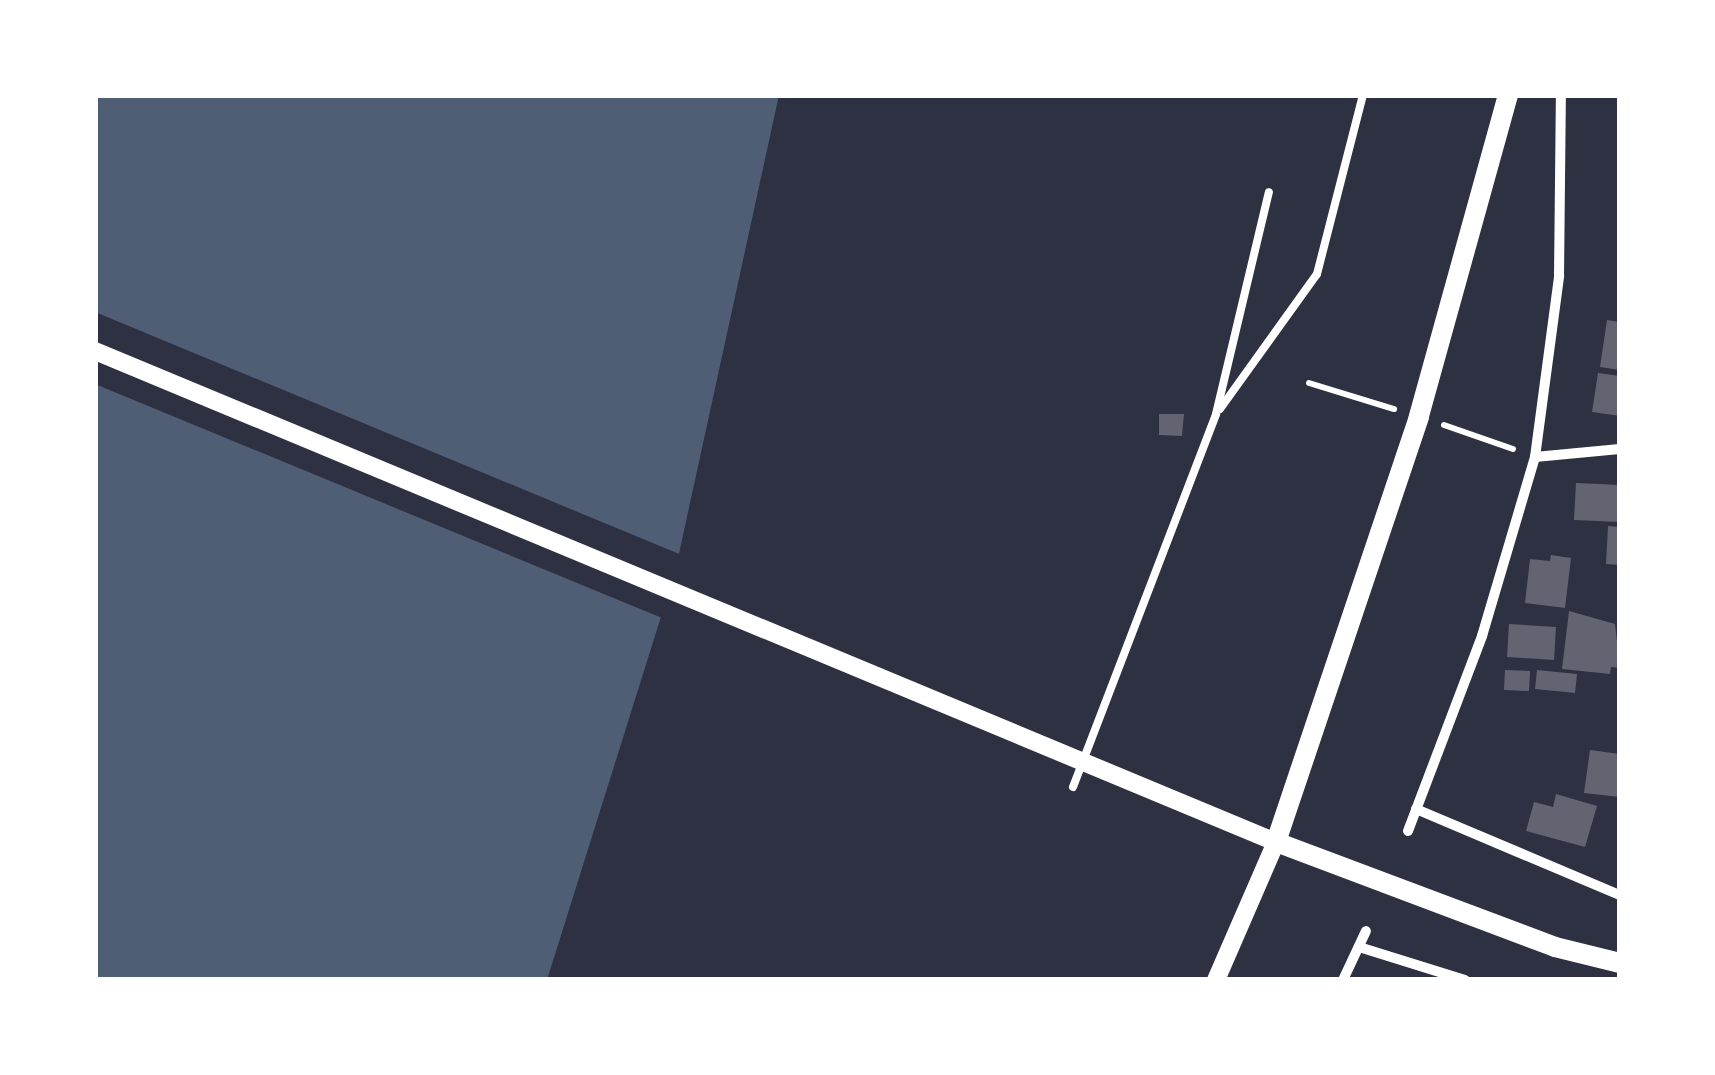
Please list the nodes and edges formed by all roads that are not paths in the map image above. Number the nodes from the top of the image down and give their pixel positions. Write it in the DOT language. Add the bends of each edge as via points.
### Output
graph roads {
  1 [pos="1363,95"];
  2 [pos="1508,95"];
  3 [pos="1561,95"];
  4 [pos="1270,192"];
  5 [pos="95,351"];
  6 [pos="1216,414"];
  7 [pos="1620,449"];
  8 [pos="1535,457"];
  9 [pos="1073,787"];
  10 [pos="1416,809"];
  11 [pos="1408,831"];
  12 [pos="1276,842"];
  13 [pos="1620,894"];
  14 [pos="1366,931"];
  15 [pos="1359,946"];
  16 [pos="1620,964"];
  17 [pos="1216,980"];
  18 [pos="1343,980"];
  19 [pos="1465,980"];
  1 -- 6 [label="lane" via="1317,274"];
  2 -- 12 [label="main road" via="1419,416"];
  3 -- 8 [label="street" via="1559,276"];
  4 -- 6 [label="lane"];
  5 -- 12 [label="street"];
  6 -- 9 [label="lane"];
  7 -- 8 [label="street"];
  8 -- 10 [label="street" via="1482,636"];
  10 -- 11 [label="street"];
  10 -- 13 [label="street"];
  12 -- 16 [label="main road" via="1555,947"];
  12 -- 17 [label="street"];
  14 -- 15 [label="street"];
  15 -- 18 [label="street"];
  15 -- 19 [label="street"];
}
